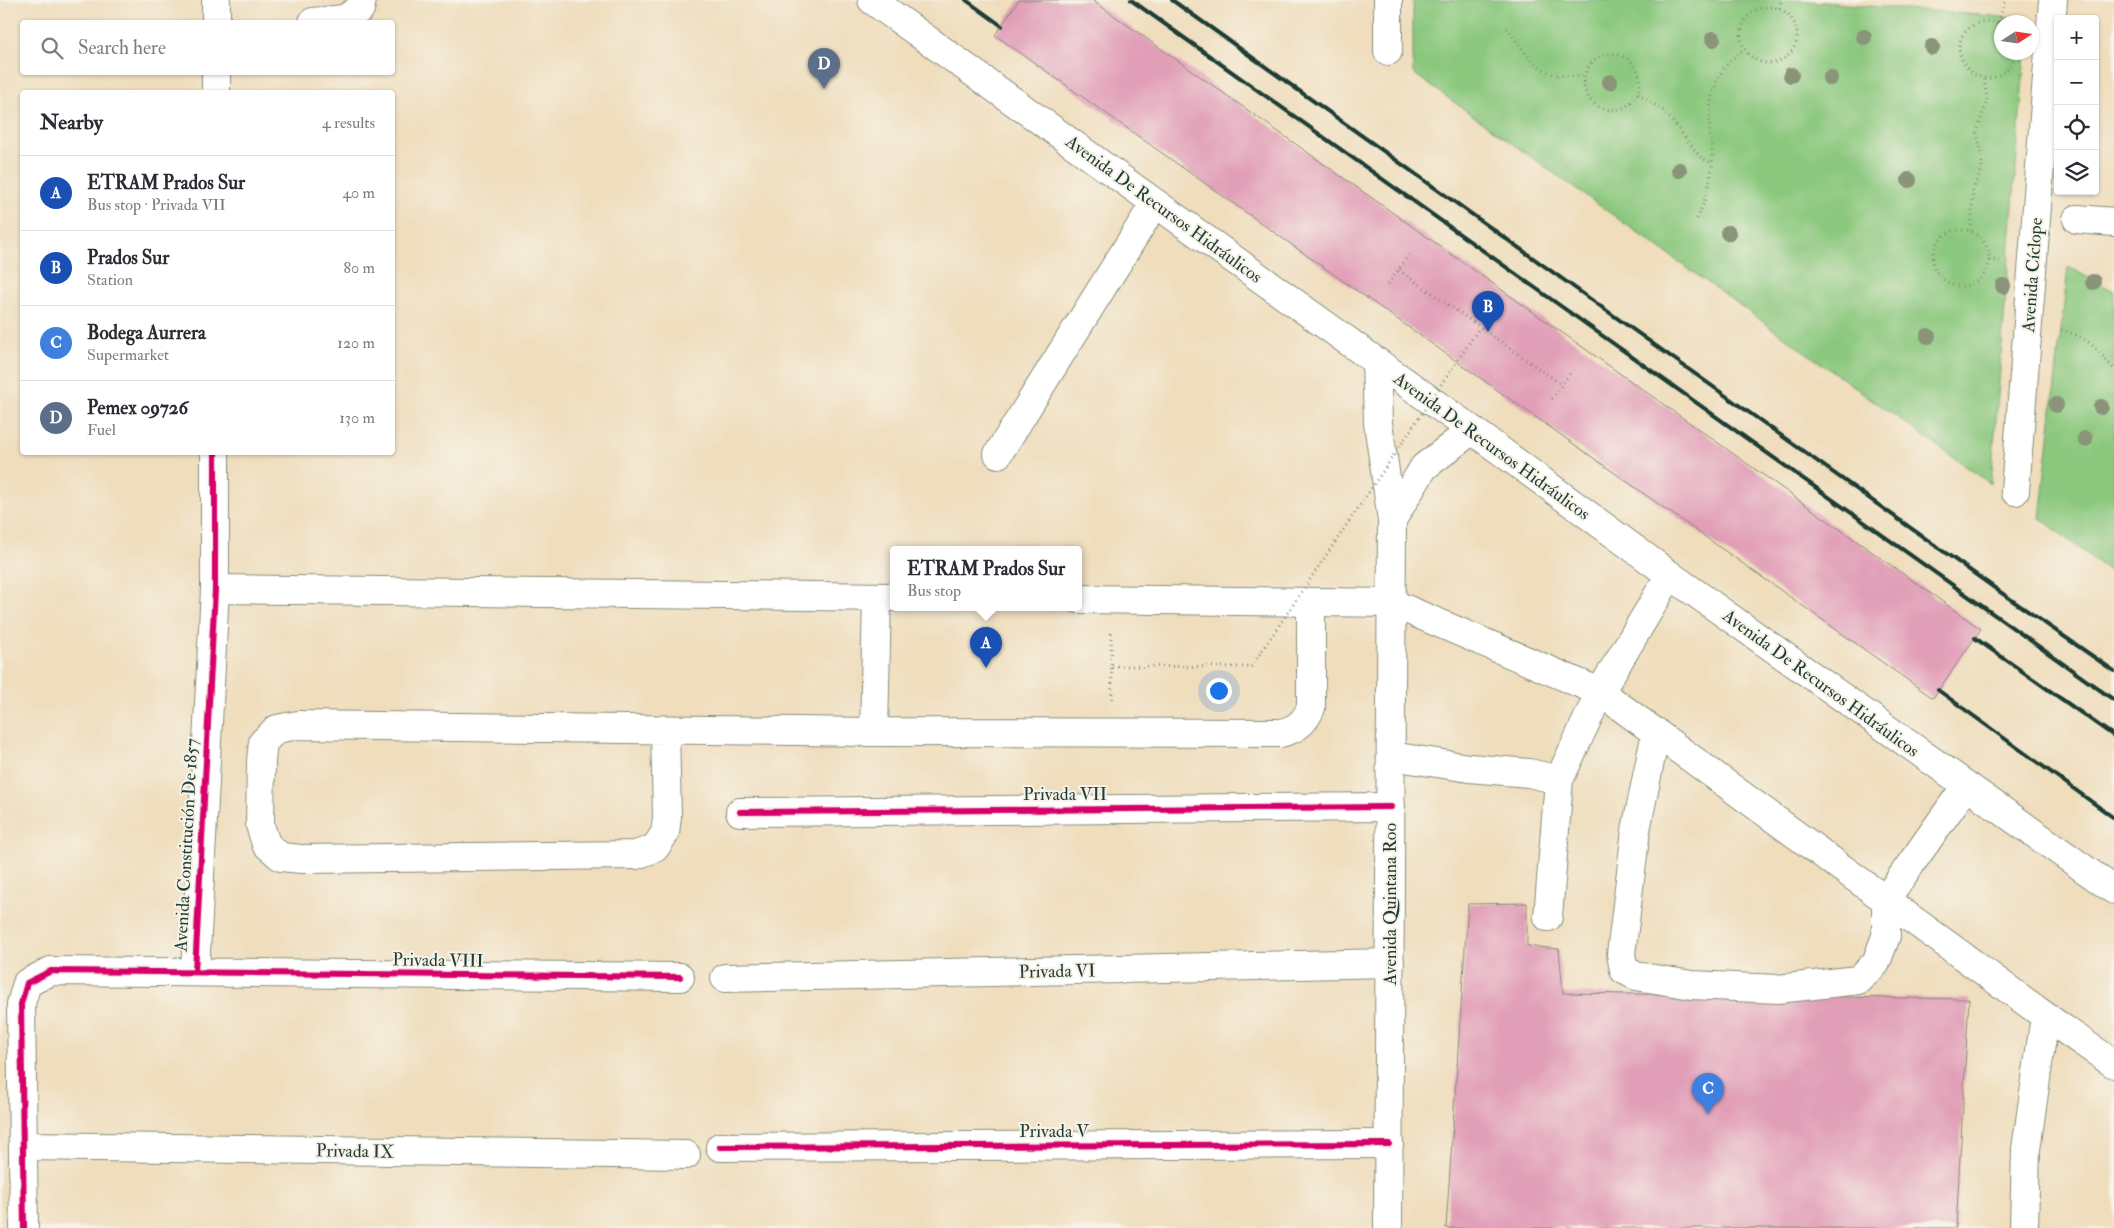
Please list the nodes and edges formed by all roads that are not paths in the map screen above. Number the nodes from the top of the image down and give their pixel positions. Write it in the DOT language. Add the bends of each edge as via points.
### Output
graph roads {
  1 [pos="216,0"];
  2 [pos="362,0"];
  3 [pos="872,0"];
  4 [pos="1388,0"];
  5 [pos="2053,0"];
  6 [pos="216,20"];
  7 [pos="334,20"];
  8 [pos="1388,51"];
  9 [pos="216,75"];
  10 [pos="216,90"];
  11 [pos="1155,203"];
  12 [pos="2077,219"];
  13 [pos="2114,222"];
  14 [pos="1376,361"];
  15 [pos="1472,430"];
  16 [pos="998,454"];
  17 [pos="215,455"];
  18 [pos="2015,491"];
  19 [pos="1392,520"];
  20 [pos="1670,575"];
  21 [pos="215,589"];
  22 [pos="885,597"];
  23 [pos="1082,599"];
  24 [pos="1311,602"];
  25 [pos="1392,603"];
  26 [pos="1600,692"];
  27 [pos="665,730"];
  28 [pos="874,732"];
  29 [pos="1656,732"];
  30 [pos="1391,756"];
  31 [pos="1559,780"];
  32 [pos="1966,786"];
  33 [pos="1391,807"];
  34 [pos="740,812"];
  35 [pos="2114,890"];
  36 [pos="1886,899"];
  37 [pos="1548,917"];
  38 [pos="1390,963"];
  39 [pos="195,972"];
  40 [pos="680,977"];
  41 [pos="725,978"];
  42 [pos="2045,1016"];
  43 [pos="2114,1064"];
  44 [pos="1389,1144"];
  45 [pos="24,1146"];
  46 [pos="720,1147"];
  47 [pos="686,1155"];
  48 [pos="24,1228"];
  49 [pos="1388,1228"];
  50 [pos="2024,1228"];
  1 -- 6 [label="street"];
  2 -- 7 [label="street" via="360,9 344,19"];
  3 -- 11 [label="street, Avenida De Recursos Hidráulicos"];
  4 -- 8 [label="street"];
  5 -- 18 [label="street, Avenida Cíclope"];
  9 -- 10 [label="street"];
  11 -- 14 [label="street, Avenida De Recursos Hidráulicos"];
  11 -- 16 [label="street"];
  12 -- 13 [label="street"];
  14 -- 15 [label="street, Avenida De Recursos Hidráulicos"];
  14 -- 19 [label="street, Avenida Quintana Roo" via="1378,423"];
  15 -- 19 [label="street" via="1424,467"];
  15 -- 20 [label="street, Avenida De Recursos Hidráulicos"];
  17 -- 21 [label="street, Avenida Constitución De 1857"];
  19 -- 25 [label="street, Avenida Quintana Roo"];
  20 -- 26 [label="street"];
  20 -- 32 [label="street, Avenida De Recursos Hidráulicos"];
  21 -- 22 [label="street"];
  21 -- 39 [label="street, Avenida Constitución De 1857"];
  22 -- 28 [label="street"];
  23 -- 24 [label="street"];
  24 -- 25 [label="street"];
  24 -- 28 [label="street" via="1311,708 1305,721 1281,733"];
  25 -- 26 [label="street"];
  25 -- 30 [label="street, Avenida Quintana Roo"];
  26 -- 29 [label="street"];
  26 -- 31 [label="street"];
  27 -- 27 [label="street" via="298,725 277,729 263,742 260,825 266,844 281,857 301,859 636,855 654,848 665,833"];
  27 -- 28 [label="street"];
  29 -- 36 [label="street"];
  29 -- 36 [label="street" via="1636,830 1621,954 1624,970 1636,976 1692,985 1778,989 1858,980 1876,964 1886,936"];
  30 -- 31 [label="street"];
  30 -- 33 [label="street, Avenida Quintana Roo"];
  31 -- 37 [label="street"];
  32 -- 35 [label="street, Avenida De Recursos Hidráulicos"];
  32 -- 36 [label="street"];
  33 -- 34 [label="street, Privada VII"];
  33 -- 38 [label="street, Avenida Quintana Roo"];
  36 -- 42 [label="street"];
  38 -- 41 [label="street, Privada VI"];
  38 -- 44 [label="street, Avenida Quintana Roo"];
  39 -- 40 [label="street, Privada VIII"];
  39 -- 45 [label="street, Avenida Constitución De 1857" via="51,971 27,983 21,1004"];
  42 -- 43 [label="street"];
  42 -- 50 [label="street" via="2026,1149"];
  44 -- 46 [label="street, Privada V"];
  44 -- 49 [label="street, Avenida Quintana Roo"];
  45 -- 47 [label="street, Privada IX"];
  45 -- 48 [label="street, Avenida Constitución De 1857"];
}
